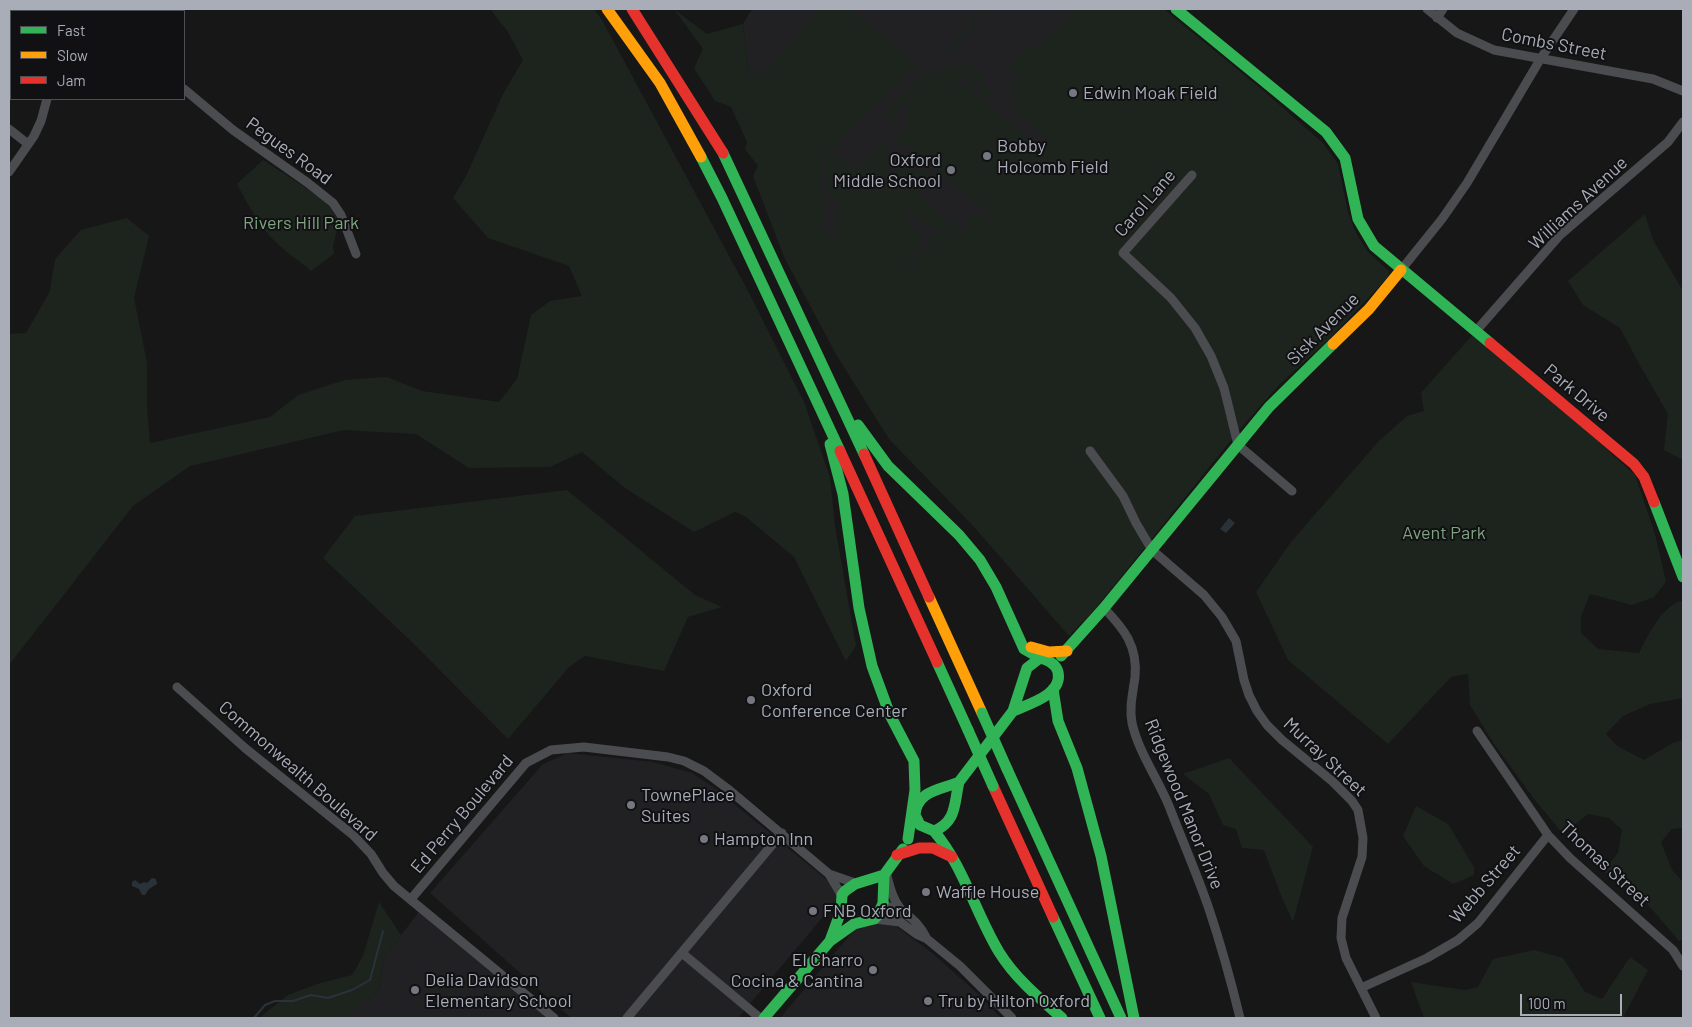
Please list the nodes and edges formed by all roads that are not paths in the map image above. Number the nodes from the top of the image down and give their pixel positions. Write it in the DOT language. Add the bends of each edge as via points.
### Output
graph roads {
  1 [pos="607,9"];
  2 [pos="632,9"];
  3 [pos="1176,9"];
  4 [pos="1427,9"];
  5 [pos="1443,9"];
  6 [pos="1574,9"];
  7 [pos="1437,18"];
  8 [pos="1541,58"];
  9 [pos="185,90"];
  10 [pos="1683,91"];
  11 [pos="47,100"];
  12 [pos="1683,122"];
  13 [pos="9,129"];
  14 [pos="28,144"];
  15 [pos="9,172"];
  16 [pos="1192,175"];
  17 [pos="356,254"];
  18 [pos="1401,270"];
  19 [pos="1476,331"];
  20 [pos="831,384"];
  21 [pos="818,402"];
  22 [pos="1238,445"];
  23 [pos="1090,451"];
  24 [pos="1292,491"];
  25 [pos="1152,550"];
  26 [pos="1683,577"];
  27 [pos="1104,608"];
  28 [pos="1020,639"];
  29 [pos="1067,651"];
  30 [pos="1044,659"];
  31 [pos="1058,673"];
  32 [pos="177,687"];
  33 [pos="1054,689"];
  34 [pos="1013,711"];
  35 [pos="1477,731"];
  36 [pos="914,761"];
  37 [pos="960,782"];
  38 [pos="920,799"];
  39 [pos="925,827"];
  40 [pos="782,833"];
  41 [pos="1548,835"];
  42 [pos="903,847"];
  43 [pos="952,857"];
  44 [pos="829,874"];
  45 [pos="885,874"];
  46 [pos="860,882"];
  47 [pos="411,899"];
  48 [pos="883,899"];
  49 [pos="842,900"];
  50 [pos="905,914"];
  51 [pos="874,919"];
  52 [pos="862,921"];
  53 [pos="927,939"];
  54 [pos="830,941"];
  55 [pos="682,954"];
  56 [pos="1683,966"];
  57 [pos="1361,988"];
  58 [pos="554,1018"];
  59 [pos="627,1018"];
  60 [pos="760,1018"];
  61 [pos="764,1018"];
  62 [pos="1012,1018"];
  63 [pos="1062,1018"];
  64 [pos="1100,1018"];
  65 [pos="1121,1018"];
  66 [pos="1134,1018"];
  67 [pos="1240,1018"];
  68 [pos="1376,1018"];
  1 -- 21 [label="main road" via="660,83 687,129"];
  2 -- 20 [label="main road" via="723,153"];
  3 -- 18 [label="main road, Park Drive" via="1326,132 1345,158 1364,231 1374,246"];
  4 -- 7 [label="street, Combs Street"];
  5 -- 7 [label="street"];
  6 -- 8 [label="street, Sisk Avenue"];
  7 -- 8 [label="street, Combs Street" via="1457,33 1494,50"];
  8 -- 10 [label="street, Combs Street" via="1653,79"];
  8 -- 18 [label="street, Sisk Avenue" via="1467,183"];
  9 -- 17 [label="street, Pegues Road" via="233,130 333,203"];
  11 -- 14 [label="street" via="41,121"];
  12 -- 19 [label="street, Williams Avenue" via="1668,142 1560,235"];
  13 -- 14 [label="street"];
  14 -- 15 [label="street"];
  16 -- 22 [label="street, Carol Lane" via="1123,253 1171,298 1195,328 1224,388"];
  18 -- 19 [label="main road, Park Drive"];
  18 -- 22 [label="main road, Sisk Avenue" via="1369,308 1269,407"];
  19 -- 26 [label="main road, Park Drive" via="1634,464 1644,477"];
  20 -- 28 [label="main road" via="888,466 980,560"];
  20 -- 65 [label="main road, bridge"];
  21 -- 36 [label="main road" via="843,494 859,608 872,666 890,715"];
  21 -- 64 [label="main road, bridge"];
  22 -- 24 [label="street"];
  22 -- 25 [label="main road, Sisk Avenue"];
  23 -- 25 [label="street, Murray Street" via="1123,496"];
  25 -- 27 [label="main road, Sisk Avenue"];
  25 -- 57 [label="street, Murray Street" via="1204,595 1222,617 1236,641 1249,695 1267,725 1332,781 1358,810 1363,838 1362,857 1342,918 1341,938 1346,958"];
  27 -- 29 [label="main road, Sisk Avenue"];
  27 -- 67 [label="street, Ridgewood Manor Drive" via="1121,626 1130,642 1135,659 1132,722 1209,908"];
  28 -- 29 [label="main road" via="1045,652"];
  28 -- 30 [label="main road" via="1024,649"];
  29 -- 30 [label="main road, Sisk Avenue" via="1059,657"];
  29 -- 31 [label="main road, Sisk Avenue"];
  30 -- 31 [label="main road" via="1052,663"];
  30 -- 34 [label="main road, Sisk Avenue" via="1027,668"];
  31 -- 33 [label="main road, Sisk Avenue"];
  32 -- 47 [label="street, Commonwealth Boulevard" via="245,748 353,834 388,879"];
  33 -- 34 [label="main road, Sisk Avenue"];
  33 -- 66 [label="main road" via="1058,721 1076,768 1099,847"];
  34 -- 37 [label="main road, Sisk Avenue"];
  35 -- 41 [label="street, Thomas Street"];
  36 -- 38 [label="main road, Sisk Avenue" via="920,770"];
  36 -- 42 [label="main road" via="914,790"];
  37 -- 38 [label="main road" via="925,794"];
  37 -- 39 [label="main road, Sisk Avenue" via="952,817 945,827"];
  38 -- 39 [label="main road, Sisk Avenue" via="914,813"];
  39 -- 42 [label="main road, Sisk Avenue"];
  39 -- 43 [label="main road" via="943,840"];
  40 -- 44 [label="street, Ed Perry Boulevard"];
  40 -- 47 [label="street, Ed Perry Boulevard" via="704,771 684,762 668,757 584,747 551,750 526,763"];
  40 -- 55 [label="street"];
  41 -- 56 [label="street, Thomas Street" via="1673,950"];
  41 -- 57 [label="street, Webb Street" via="1478,923 1458,940"];
  42 -- 43 [label="main road" via="933,848"];
  42 -- 45 [label="main road, Sisk Avenue"];
  43 -- 63 [label="main road" via="999,952 1017,976"];
  44 -- 46 [label="street, Ed Perry Boulevard"];
  44 -- 49 [label="street, Ed Perry Boulevard"];
  45 -- 46 [label="main road"];
  45 -- 48 [label="main road"];
  45 -- 50 [label="street" via="893,898"];
  46 -- 48 [label="main road"];
  46 -- 49 [label="main road" via="845,890"];
  47 -- 58 [label="street, Commonwealth Boulevard"];
  48 -- 50 [label="street" via="890,909"];
  48 -- 51 [label="main road" via="881,910"];
  49 -- 52 [label="main road" via="851,916"];
  49 -- 54 [label="main road"];
  50 -- 53 [label="street" via="921,928"];
  51 -- 52 [label="main road"];
  51 -- 53 [label="street" via="900,922"];
  52 -- 54 [label="main road"];
  53 -- 62 [label="street" via="960,966"];
  54 -- 61 [label="main road"];
  55 -- 59 [label="street"];
  55 -- 60 [label="street"];
  57 -- 68 [label="street, Murray Street"];
}
